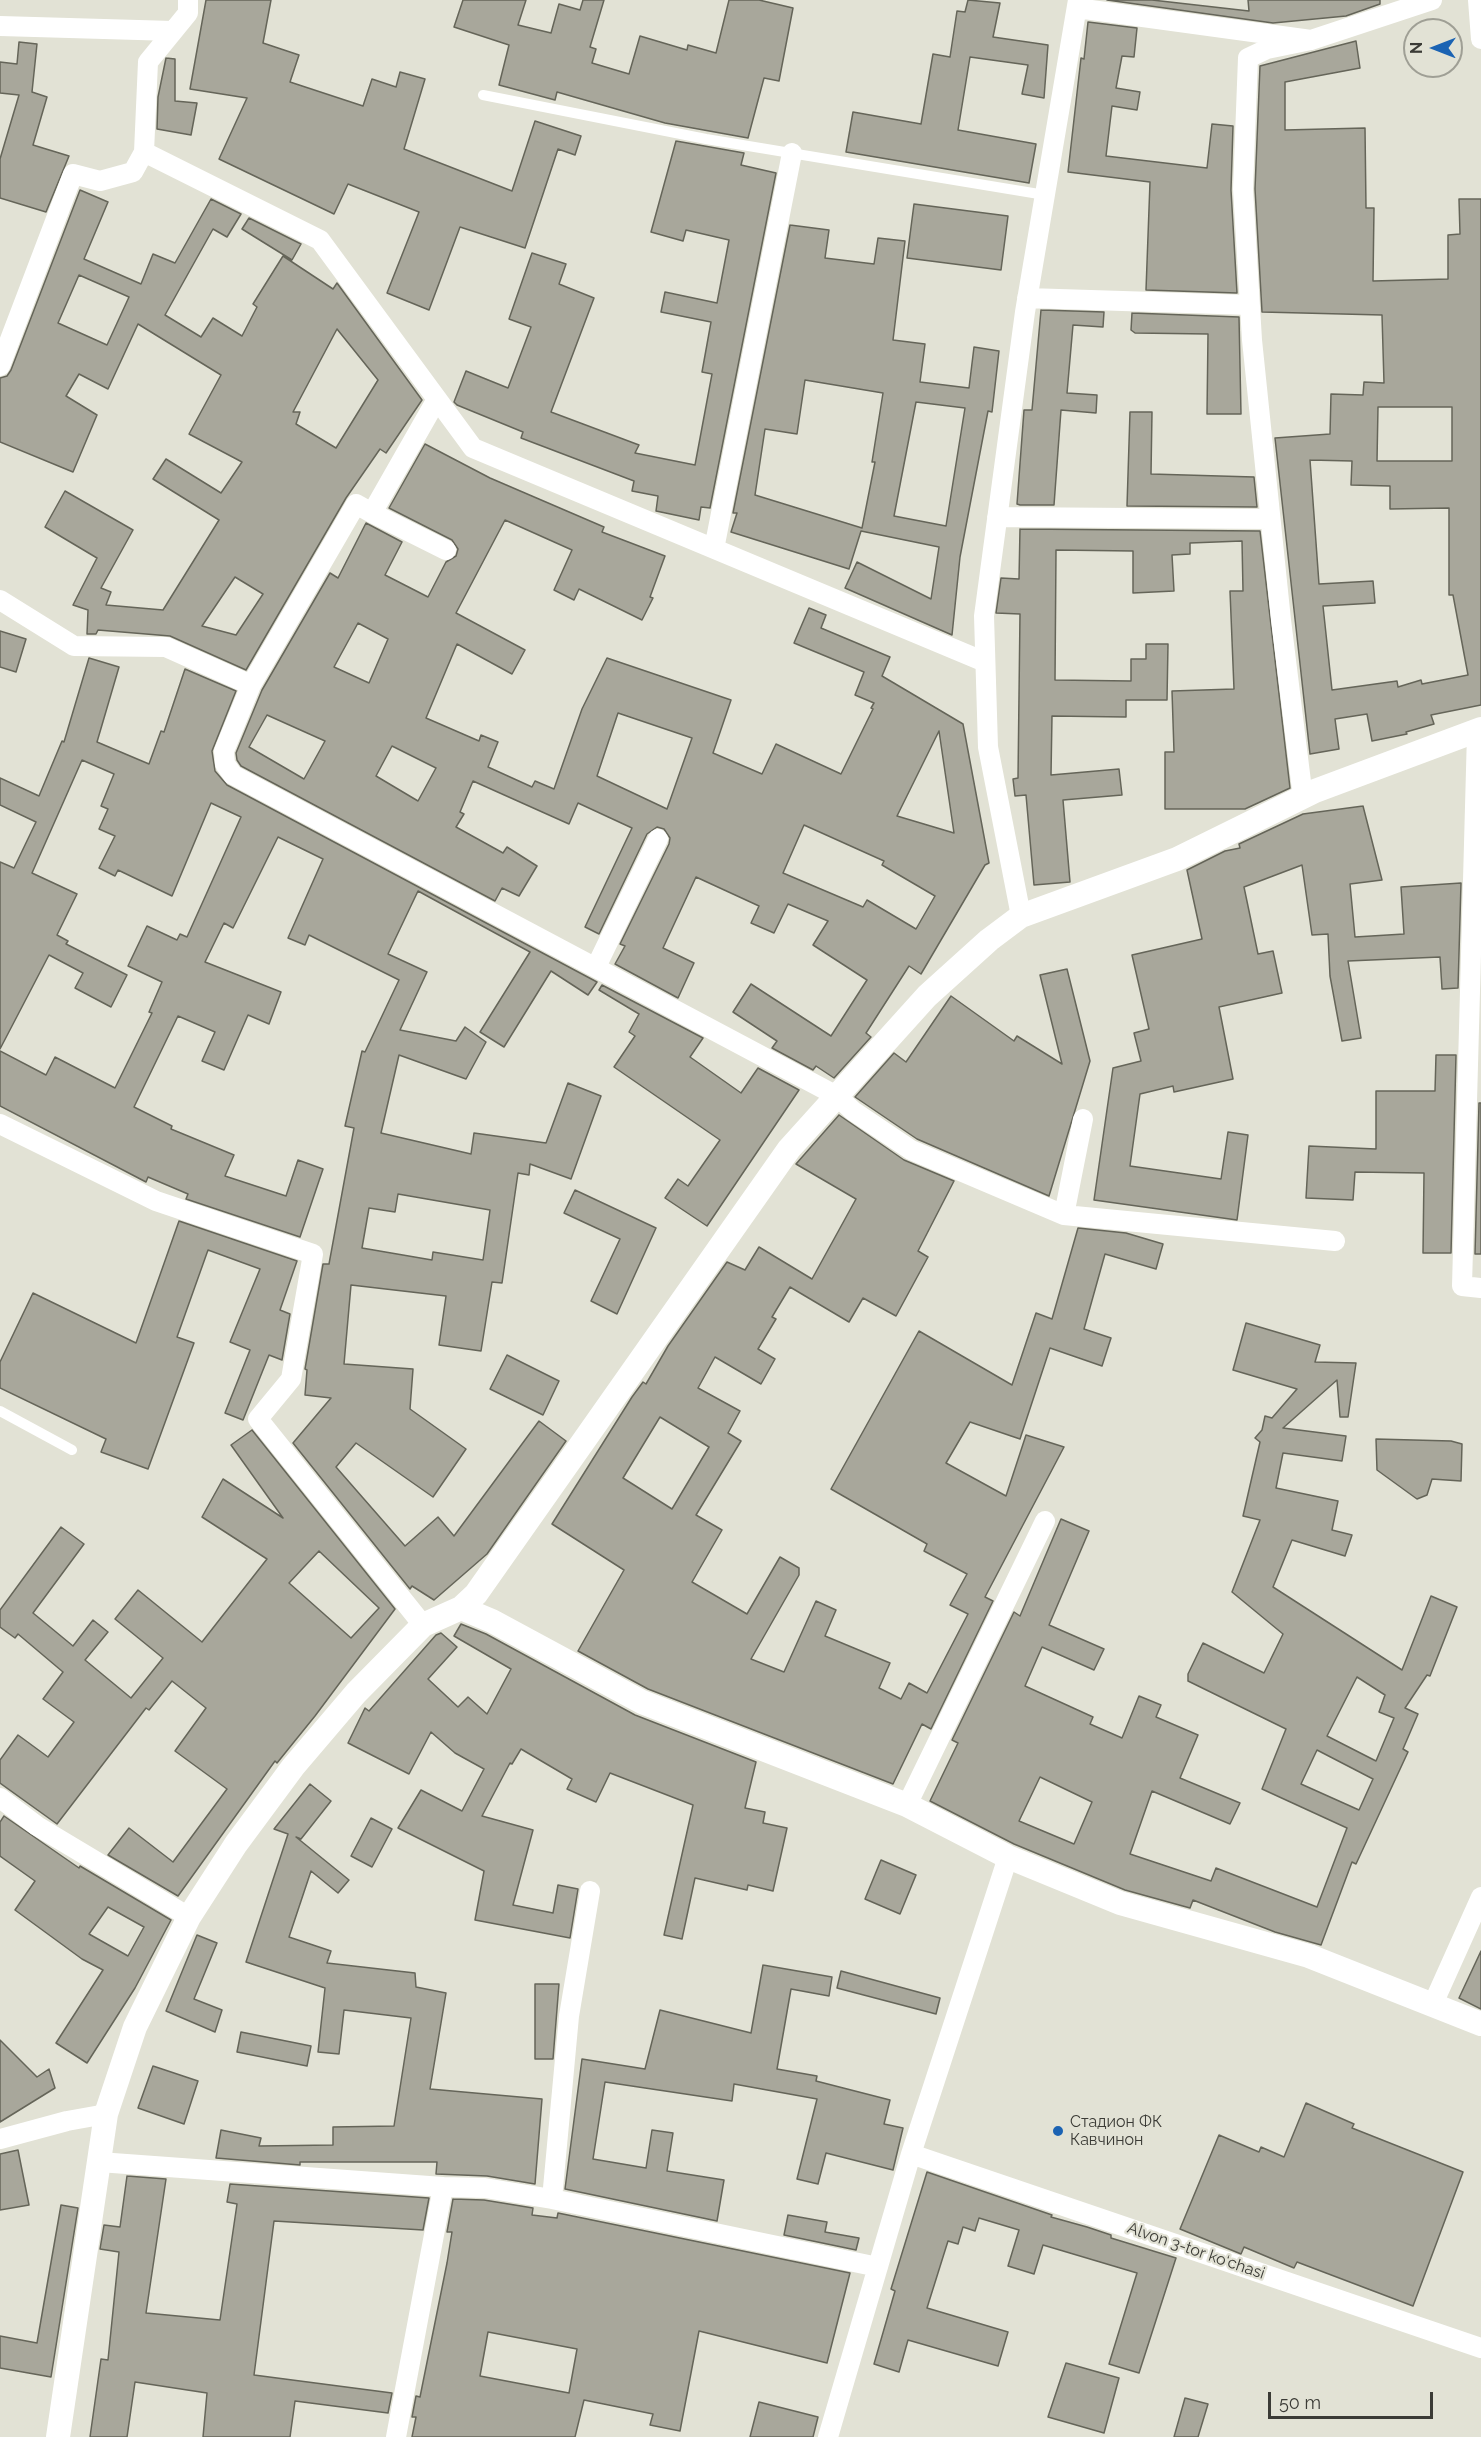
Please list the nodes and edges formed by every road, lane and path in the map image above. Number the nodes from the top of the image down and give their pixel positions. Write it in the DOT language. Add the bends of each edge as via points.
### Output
graph roads {
  1 [pos="188,0"];
  2 [pos="1432,0"];
  3 [pos="1478,0"];
  4 [pos="1078,4"];
  5 [pos="0,26"];
  6 [pos="173,30"];
  7 [pos="1481,39"];
  8 [pos="1311,40"];
  9 [pos="483,95"];
  10 [pos="144,152"];
  11 [pos="792,153"];
  12 [pos="1045,195"];
  13 [pos="1027,298"];
  14 [pos="1250,305"];
  15 [pos="0,366"];
  16 [pos="437,399"];
  17 [pos="372,513"];
  18 [pos="997,517"];
  19 [pos="1270,519"];
  20 [pos="714,549"];
  21 [pos="446,550"];
  22 [pos="0,600"];
  23 [pos="986,662"];
  24 [pos="251,685"];
  25 [pos="1479,731"];
  26 [pos="1303,798"];
  27 [pos="658,839"];
  28 [pos="1021,916"];
  29 [pos="596,967"];
  30 [pos="837,1096"];
  31 [pos="1083,1119"];
  32 [pos="0,1124"];
  33 [pos="1064,1215"];
  34 [pos="1335,1241"];
  35 [pos="1481,1288"];
  36 [pos="0,1411"];
  37 [pos="72,1450"];
  38 [pos="1045,1521"];
  39 [pos="461,1608"];
  40 [pos="423,1625"];
  41 [pos="0,1798"];
  42 [pos="907,1805"];
  43 [pos="1008,1857"];
  44 [pos="590,1891"];
  45 [pos="1481,1897"];
  46 [pos="189,1917"];
  47 [pos="1433,2004"];
  48 [pos="1481,2024"];
  49 [pos="105,2114"];
  50 [pos="0,2139"];
  51 [pos="911,2154"];
  52 [pos="99,2162"];
  53 [pos="443,2187"];
  54 [pos="552,2199"];
  55 [pos="878,2267"];
  56 [pos="1481,2348"];
  57 [pos="58,2437"];
  58 [pos="396,2437"];
  59 [pos="828,2437"];
  1 -- 6 [label="street" via="188,13"];
  2 -- 8 [label="street"];
  3 -- 7 [label="street"];
  4 -- 8 [label="street"];
  4 -- 12 [label="street"];
  5 -- 6 [label="street"];
  6 -- 10 [label="street" via="148,63"];
  8 -- 14 [label="street" via="1267,49 1248,58 1243,189"];
  9 -- 11 [label="lane"];
  10 -- 15 [label="street" via="133,172 100,181 73,174"];
  10 -- 16 [label="street" via="320,240"];
  11 -- 12 [label="lane"];
  11 -- 20 [label="street"];
  12 -- 13 [label="street"];
  13 -- 14 [label="street"];
  13 -- 18 [label="street"];
  14 -- 19 [label="street"];
  16 -- 17 [label="street"];
  16 -- 20 [label="street" via="473,448"];
  17 -- 21 [label="street"];
  17 -- 24 [label="street" via="356,504"];
  18 -- 19 [label="street"];
  18 -- 23 [label="street" via="984,616"];
  19 -- 26 [label="street"];
  20 -- 23 [label="street"];
  22 -- 24 [label="street" via="74,646 166,647"];
  23 -- 28 [label="street" via="988,747"];
  24 -- 29 [label="street" via="224,751 225,764 233,775"];
  25 -- 26 [label="street"];
  25 -- 35 [label="street" via="1462,1286"];
  26 -- 28 [label="street" via="1178,859"];
  27 -- 29 [label="street"];
  28 -- 30 [label="street" via="927,996"];
  29 -- 30 [label="street"];
  30 -- 33 [label="street" via="911,1150"];
  30 -- 39 [label="street" via="789,1149 476,1594"];
  31 -- 33 [label="street"];
  32 -- 40 [label="street" via="156,1201 313,1254 291,1379 258,1419"];
  33 -- 34 [label="street"];
  36 -- 37 [label="lane"];
  38 -- 42 [label="street"];
  39 -- 40 [label="street"];
  39 -- 42 [label="street" via="642,1702"];
  40 -- 46 [label="street" via="356,1693 293,1767"];
  41 -- 46 [label="street" via="37,1826"];
  42 -- 43 [label="street"];
  43 -- 47 [label="street" via="1120,1903 1310,1956"];
  43 -- 51 [label="street"];
  44 -- 54 [label="street" via="569,2016"];
  45 -- 47 [label="street"];
  46 -- 49 [label="street" via="135,2027"];
  47 -- 48 [label="street"];
  49 -- 50 [label="street"];
  49 -- 52 [label="street"];
  51 -- 55 [label="street"];
  51 -- 56 [label="street, Alvon 3-tor ko‘chasi"];
  52 -- 53 [label="street"];
  52 -- 57 [label="street"];
  53 -- 54 [label="street" via="485,2188"];
  53 -- 58 [label="street"];
  54 -- 55 [label="street"];
  55 -- 59 [label="street"];
}
